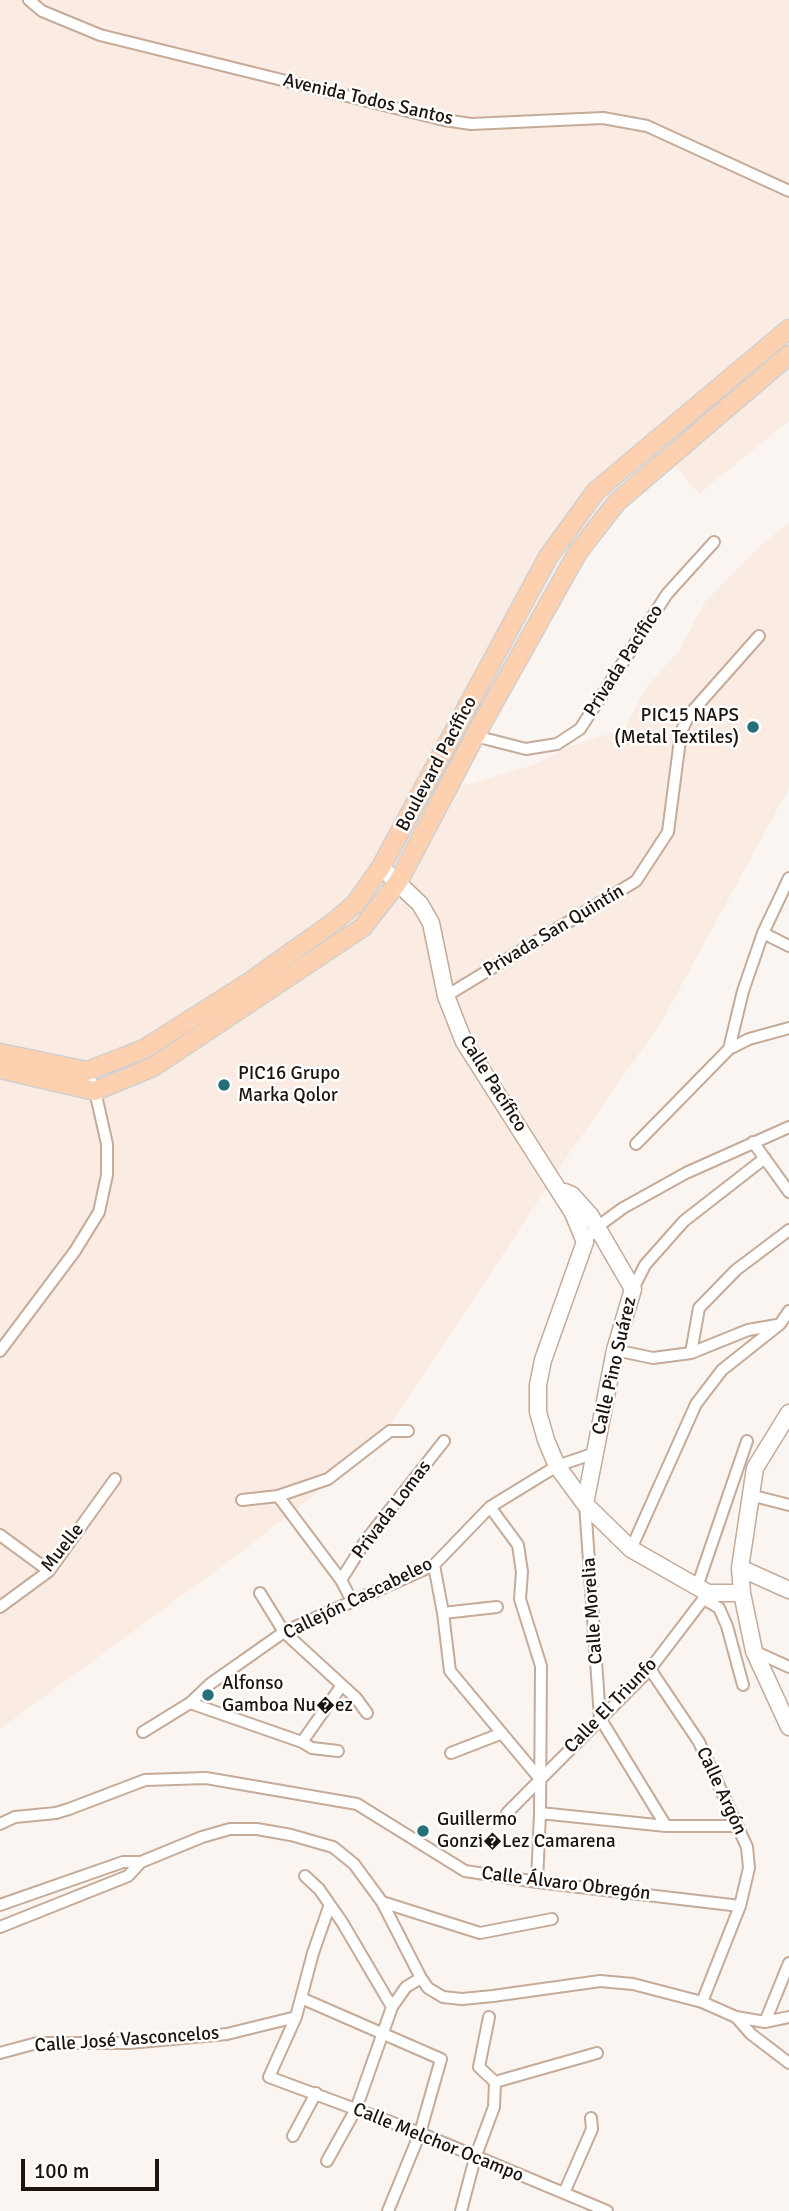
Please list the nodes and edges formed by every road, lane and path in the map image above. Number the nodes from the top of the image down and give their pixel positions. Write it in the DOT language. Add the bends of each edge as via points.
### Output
graph roads {
  1 [pos="29,0"];
  2 [pos="789,191"];
  3 [pos="789,329"];
  4 [pos="789,355"];
  5 [pos="714,542"];
  6 [pos="759,636"];
  7 [pos="475,736"];
  8 [pos="381,867"];
  9 [pos="789,878"];
  10 [pos="398,881"];
  11 [pos="763,933"];
  12 [pos="789,946"];
  13 [pos="446,996"];
  14 [pos="789,1028"];
  15 [pos="729,1049"];
  16 [pos="0,1053"];
  17 [pos="0,1069"];
  18 [pos="87,1071"];
  19 [pos="95,1091"];
  20 [pos="789,1126"];
  21 [pos="753,1142"];
  22 [pos="636,1144"];
  23 [pos="765,1158"];
  24 [pos="559,1189"];
  25 [pos="789,1192"];
  26 [pos="597,1227"];
  27 [pos="789,1230"];
  28 [pos="585,1242"];
  29 [pos="633,1289"];
  30 [pos="789,1311"];
  31 [pos="780,1324"];
  32 [pos="615,1350"];
  33 [pos="0,1351"];
  34 [pos="691,1353"];
  35 [pos="789,1413"];
  36 [pos="408,1431"];
  37 [pos="444,1441"];
  38 [pos="747,1441"];
  39 [pos="595,1453"];
  40 [pos="556,1466"];
  41 [pos="115,1479"];
  42 [pos="750,1495"];
  43 [pos="278,1496"];
  44 [pos="242,1500"];
  45 [pos="585,1504"];
  46 [pos="789,1505"];
  47 [pos="490,1507"];
  48 [pos="0,1535"];
  49 [pos="631,1549"];
  50 [pos="434,1565"];
  51 [pos="740,1568"];
  52 [pos="49,1571"];
  53 [pos="341,1580"];
  54 [pos="789,1590"];
  55 [pos="260,1593"];
  56 [pos="703,1593"];
  57 [pos="742,1593"];
  58 [pos="352,1601"];
  59 [pos="0,1607"];
  60 [pos="497,1607"];
  61 [pos="443,1613"];
  62 [pos="284,1632"];
  63 [pos="754,1651"];
  64 [pos="789,1667"];
  65 [pos="650,1669"];
  66 [pos="342,1685"];
  67 [pos="743,1685"];
  68 [pos="190,1703"];
  69 [pos="367,1713"];
  70 [pos="600,1718"];
  71 [pos="789,1727"];
  72 [pos="143,1732"];
  73 [pos="500,1734"];
  74 [pos="302,1742"];
  75 [pos="338,1751"];
  76 [pos="451,1753"];
  77 [pos="540,1779"];
  78 [pos="507,1813"];
  79 [pos="540,1813"];
  80 [pos="0,1824"];
  81 [pos="666,1826"];
  82 [pos="737,1826"];
  83 [pos="141,1862"];
  84 [pos="305,1877"];
  85 [pos="537,1882"];
  86 [pos="382,1902"];
  87 [pos="0,1905"];
  88 [pos="329,1906"];
  89 [pos="740,1906"];
  90 [pos="551,1919"];
  91 [pos="0,1927"];
  92 [pos="789,1963"];
  93 [pos="421,1978"];
  94 [pos="301,1998"];
  95 [pos="702,2002"];
  96 [pos="392,2007"];
  97 [pos="296,2017"];
  98 [pos="489,2017"];
  99 [pos="736,2017"];
  100 [pos="789,2017"];
  101 [pos="765,2022"];
  102 [pos="383,2035"];
  103 [pos="0,2053"];
  104 [pos="597,2053"];
  105 [pos="789,2063"];
  106 [pos="495,2082"];
  107 [pos="316,2093"];
  108 [pos="356,2109"];
  109 [pos="591,2118"];
  110 [pos="420,2133"];
  111 [pos="293,2136"];
  112 [pos="475,2158"];
  113 [pos="327,2161"];
  114 [pos="564,2193"];
  115 [pos="579,2206"];
  116 [pos="388,2211"];
  117 [pos="461,2211"];
  118 [pos="607,2211"];
  1 -- 2 [label="street, Avenida Todos Santos" via="42,11 100,35 444,120 471,124 603,118 648,125"];
  3 -- 8 [label="main road, Boulevard Pacífico" via="596,491 548,557"];
  4 -- 7 [label="main road, Boulevard Pacífico" via="617,502 578,552"];
  5 -- 7 [label="street, Privada Pacífico" via="667,594 580,729 557,744 526,749"];
  6 -- 13 [label="street, Privada San Quintín" via="689,715 681,732 668,832 636,881"];
  7 -- 10 [label="main road, Boulevard Pacífico"];
  8 -- 10 [label="main road, Calle Pacífico"];
  8 -- 18 [label="main road, Boulevard Pacífico" via="339,918 248,983 144,1049"];
  9 -- 11 [label="street"];
  10 -- 13 [label="main road, Calle Pacífico" via="431,923"];
  10 -- 19 [label="main road, Boulevard Pacífico" via="363,927 341,943 153,1067"];
  11 -- 12 [label="street"];
  11 -- 15 [label="street"];
  13 -- 24 [label="main road, Calle Pacífico" via="464,1042"];
  14 -- 15 [label="street"];
  15 -- 22 [label="street"];
  16 -- 18 [label="main road"];
  17 -- 19 [label="main road"];
  18 -- 19 [label="street"];
  19 -- 33 [label="street" via="107,1144 107,1175 99,1212"];
  20 -- 21 [label="street"];
  21 -- 23 [label="street"];
  21 -- 26 [label="street" via="622,1208"];
  23 -- 25 [label="street"];
  23 -- 29 [label="street, Calle Pino Suárez" via="684,1221 645,1265"];
  24 -- 26 [label="main road, Calle Pacífico" via="572,1195"];
  24 -- 28 [label="main road, Calle Pacífico"];
  26 -- 28 [label="street"];
  26 -- 29 [label="main road, Calle Pacífico"];
  27 -- 34 [label="street" via="736,1270 699,1308"];
  28 -- 40 [label="main road" via="538,1385 538,1412"];
  29 -- 32 [label="main road, Calle Pino Suárez"];
  30 -- 31 [label="street"];
  31 -- 34 [label="street"];
  31 -- 49 [label="street" via="722,1370 696,1404"];
  32 -- 34 [label="street" via="653,1358"];
  32 -- 39 [label="main road, Calle Pino Suárez"];
  35 -- 42 [label="main road" via="755,1468"];
  36 -- 43 [label="street, Privada Lomas" via="390,1431 328,1479"];
  37 -- 53 [label="street, Privada Lomas" via="366,1540"];
  38 -- 56 [label="street, Calle El Triunfo"];
  39 -- 40 [label="street, Callejón Cascabeleo"];
  39 -- 45 [label="main road, Calle Pino Suárez"];
  40 -- 45 [label="main road"];
  40 -- 47 [label="street, Callejón Cascabeleo"];
  41 -- 52 [label="street, Muelle"];
  42 -- 46 [label="street"];
  42 -- 51 [label="main road"];
  43 -- 44 [label="street, Privada Lomas"];
  43 -- 53 [label="street"];
  45 -- 49 [label="main road"];
  45 -- 70 [label="street, Calle Morelia"];
  47 -- 50 [label="street, Callejón Cascabeleo"];
  47 -- 77 [label="street" via="518,1545 520,1599 541,1666"];
  48 -- 52 [label="street"];
  49 -- 56 [label="main road"];
  50 -- 58 [label="street, Callejón Cascabeleo"];
  50 -- 61 [label="street"];
  51 -- 54 [label="main road"];
  51 -- 57 [label="main road"];
  52 -- 59 [label="street, Muelle"];
  53 -- 58 [label="street"];
  55 -- 62 [label="street"];
  56 -- 57 [label="main road"];
  56 -- 65 [label="street, Calle El Triunfo"];
  56 -- 67 [label="street" via="719,1608 727,1626"];
  57 -- 63 [label="main road"];
  58 -- 62 [label="street, Callejón Cascabeleo"];
  60 -- 61 [label="street"];
  61 -- 73 [label="street" via="450,1671"];
  62 -- 66 [label="street"];
  62 -- 68 [label="street, Callejón Cascabeleo"];
  63 -- 64 [label="street"];
  63 -- 71 [label="main road"];
  65 -- 70 [label="street, Calle El Triunfo"];
  65 -- 82 [label="street, Calle Argón" via="699,1742"];
  66 -- 69 [label="street"];
  66 -- 74 [label="street"];
  68 -- 72 [label="street, Callejón Cascabeleo"];
  68 -- 74 [label="street"];
  70 -- 77 [label="street, Calle El Triunfo"];
  70 -- 81 [label="street"];
  73 -- 76 [label="street"];
  73 -- 77 [label="street"];
  74 -- 75 [label="street"];
  77 -- 78 [label="street, Calle El Triunfo"];
  77 -- 79 [label="street"];
  79 -- 81 [label="street"];
  79 -- 85 [label="street"];
  80 -- 85 [label="street, Calle Álvaro Obregón" via="15,1817 69,1809 145,1780 206,1779 357,1804 465,1871"];
  81 -- 82 [label="street"];
  82 -- 89 [label="street, Calle Argón" via="747,1847 749,1868"];
  83 -- 86 [label="street" via="230,1829 257,1829 333,1847 354,1864"];
  83 -- 87 [label="street" via="123,1862"];
  83 -- 91 [label="street" via="128,1876"];
  84 -- 88 [label="street"];
  85 -- 89 [label="street, Calle Álvaro Obregón"];
  86 -- 90 [label="street" via="480,1933"];
  86 -- 93 [label="street"];
  88 -- 94 [label="street"];
  88 -- 96 [label="street"];
  89 -- 95 [label="street, Calle Argón"];
  92 -- 101 [label="street"];
  93 -- 95 [label="street" via="443,1997 493,1996 600,1981 633,1984"];
  93 -- 96 [label="street" via="406,1987"];
  94 -- 97 [label="street"];
  94 -- 102 [label="street"];
  95 -- 99 [label="street"];
  96 -- 102 [label="street"];
  97 -- 103 [label="street, Calle José Vasconcelos" via="227,2034 130,2043 37,2043"];
  97 -- 107 [label="street, Calle Melchor Ocampo" via="269,2077"];
  98 -- 106 [label="street" via="479,2067"];
  99 -- 101 [label="street"];
  99 -- 105 [label="street"];
  100 -- 101 [label="street"];
  102 -- 108 [label="street"];
  102 -- 110 [label="street" via="441,2059"];
  104 -- 106 [label="street"];
  106 -- 112 [label="street" via="494,2107"];
  107 -- 108 [label="street, Calle Melchor Ocampo"];
  107 -- 111 [label="street"];
  108 -- 110 [label="street, Calle Melchor Ocampo"];
  108 -- 113 [label="street"];
  109 -- 114 [label="street" via="592,2129"];
  110 -- 112 [label="street, Calle Melchor Ocampo"];
  110 -- 116 [label="street"];
  112 -- 114 [label="street, Calle Melchor Ocampo"];
  112 -- 117 [label="street"];
  114 -- 115 [label="street, Calle Melchor Ocampo"];
  115 -- 118 [label="street, Calle Melchor Ocampo"];
}
